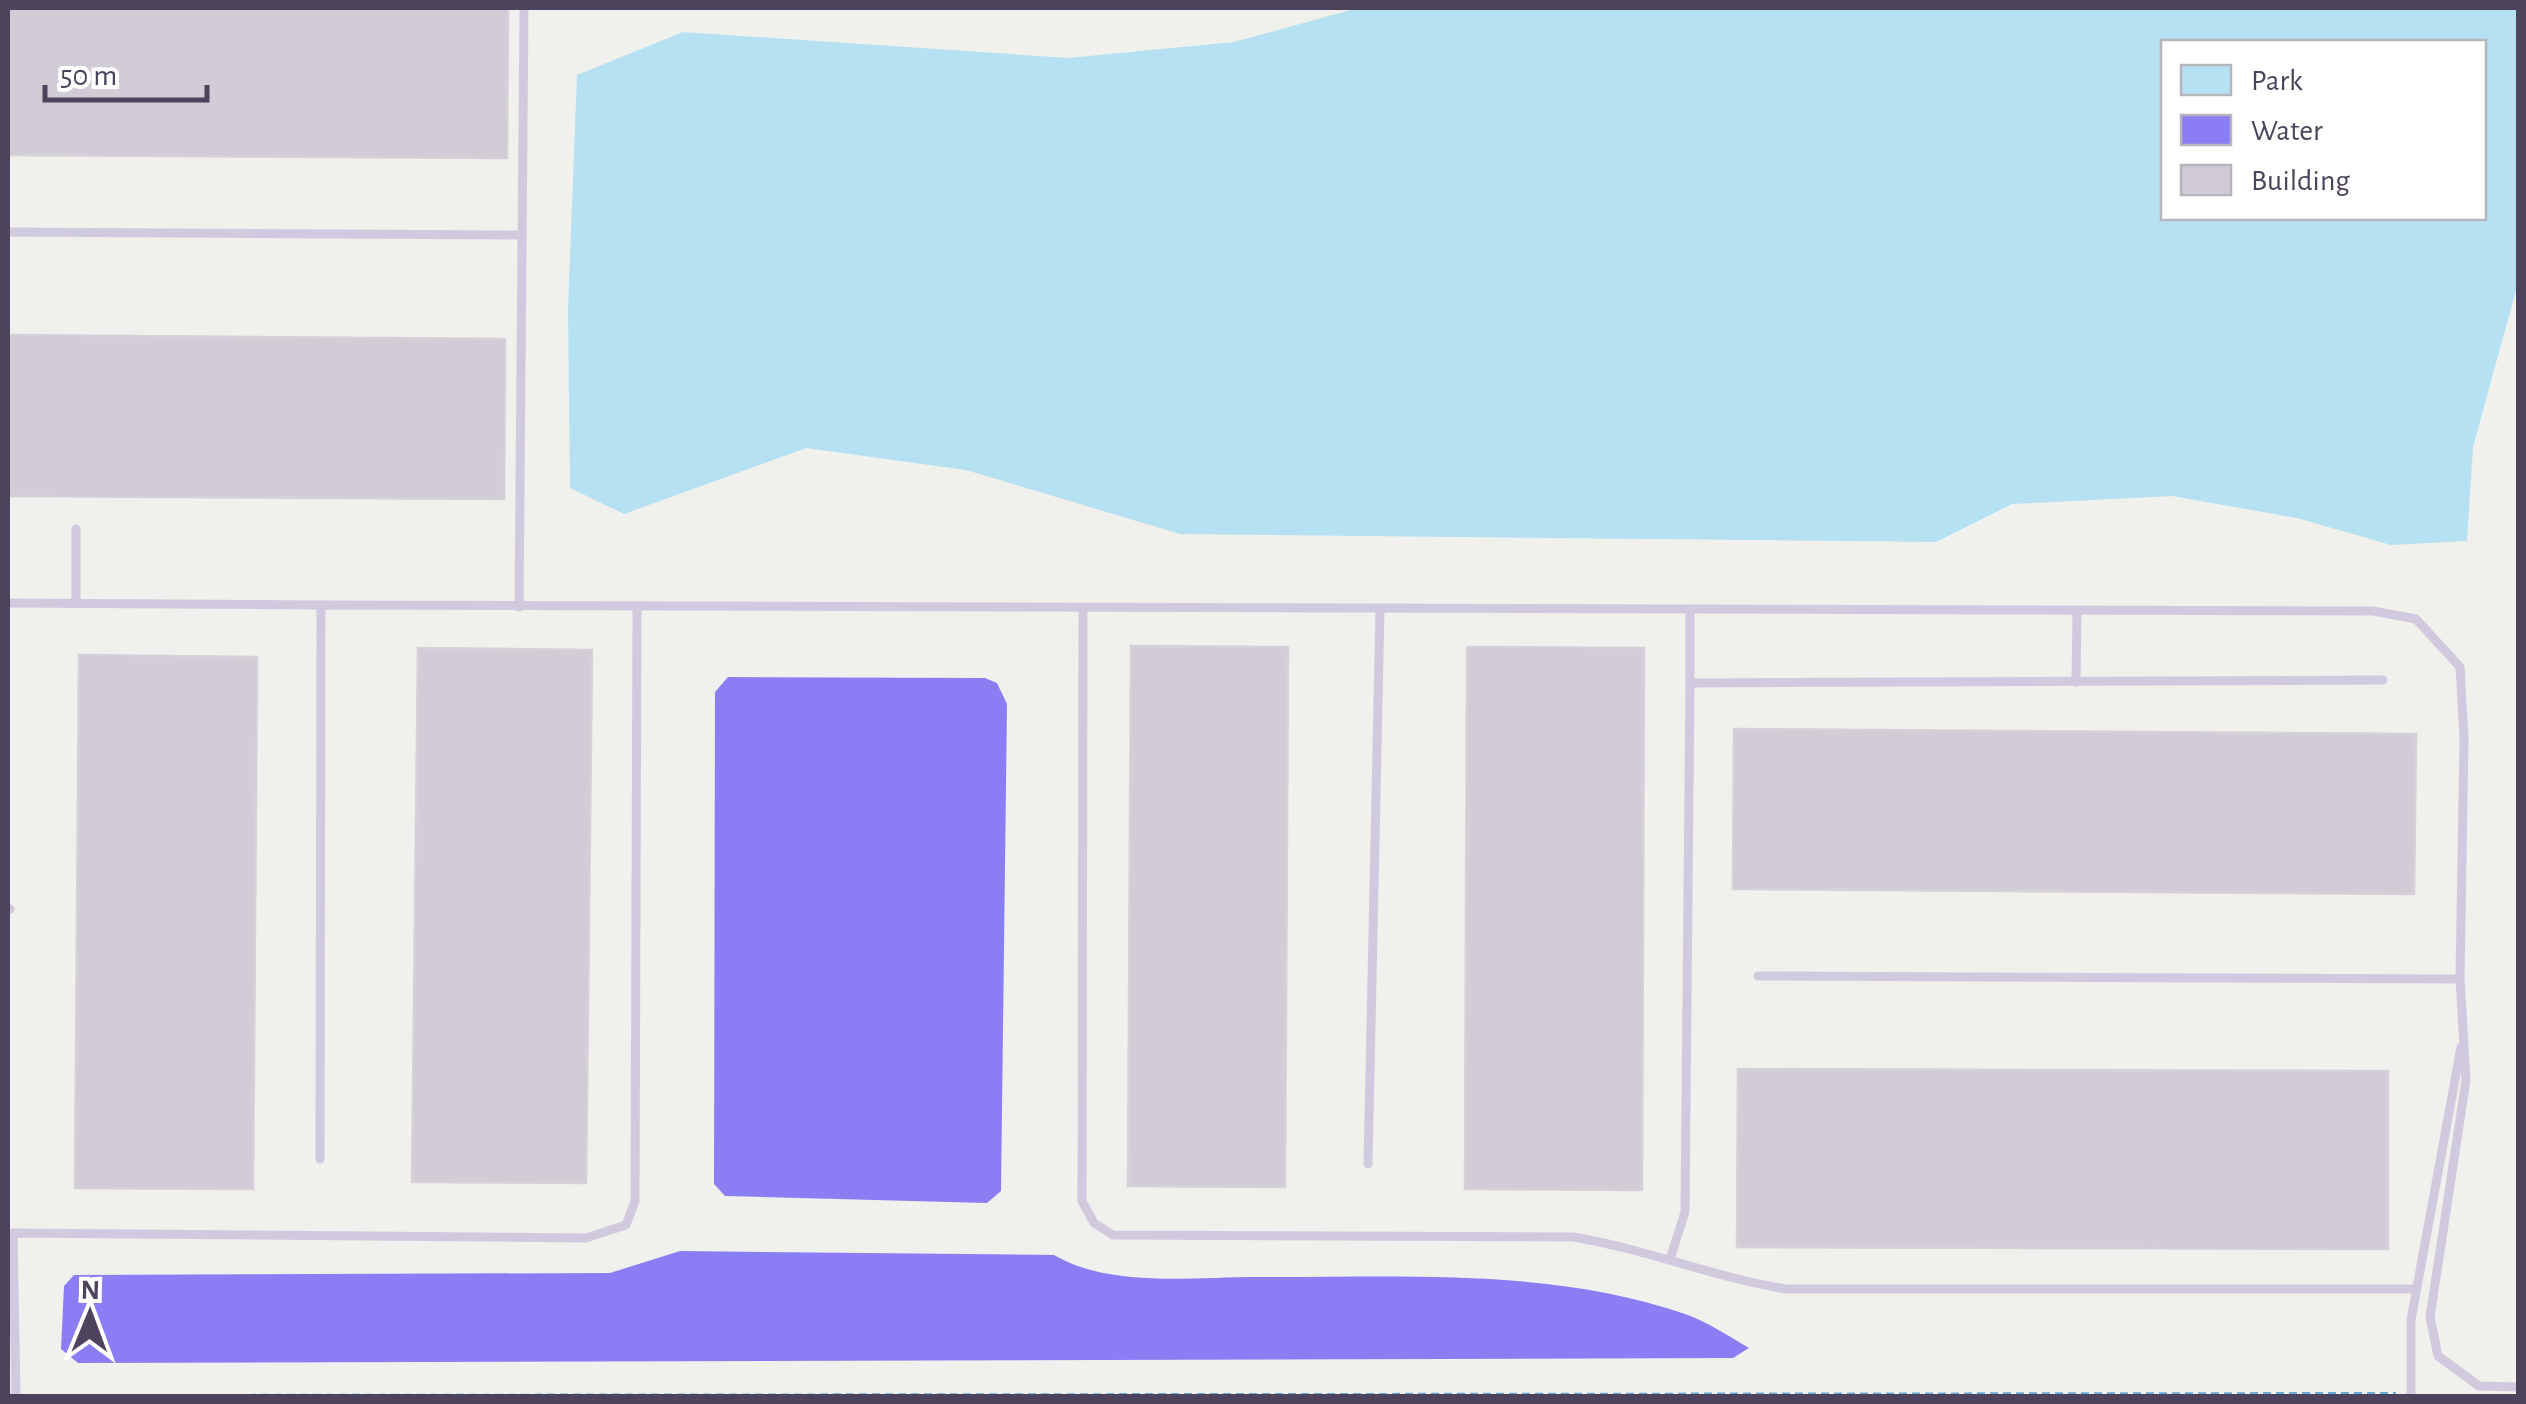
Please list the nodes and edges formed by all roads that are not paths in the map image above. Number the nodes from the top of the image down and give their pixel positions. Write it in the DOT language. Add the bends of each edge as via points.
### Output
graph roads {
  1 [pos="524,8"];
  2 [pos="8,232"];
  3 [pos="522,235"];
  4 [pos="76,530"];
  5 [pos="8,602"];
  6 [pos="76,602"];
  7 [pos="320,606"];
  8 [pos="518,607"];
  9 [pos="637,609"];
  10 [pos="1083,609"];
  11 [pos="1380,610"];
  12 [pos="1690,611"];
  13 [pos="2077,614"];
  14 [pos="2382,680"];
  15 [pos="2076,682"];
  16 [pos="1690,684"];
  17 [pos="1758,976"];
  18 [pos="2460,979"];
  19 [pos="2463,1040"];
  20 [pos="320,1159"];
  21 [pos="1368,1164"];
  22 [pos="10,1233"];
  23 [pos="1670,1259"];
  24 [pos="2416,1289"];
  25 [pos="2518,1387"];
  26 [pos="16,1396"];
  27 [pos="2411,1396"];
  1 -- 3 [label="lane"];
  2 -- 3 [label="lane"];
  3 -- 8 [label="lane"];
  4 -- 6 [label="lane"];
  5 -- 6 [label="lane"];
  6 -- 7 [label="lane"];
  7 -- 8 [label="lane"];
  7 -- 20 [label="lane"];
  8 -- 9 [label="lane"];
  9 -- 10 [label="lane"];
  9 -- 22 [label="lane" via="635,1201 626,1225 586,1238"];
  10 -- 11 [label="lane"];
  10 -- 23 [label="lane" via="1082,1202 1094,1222 1113,1235 1573,1238"];
  11 -- 12 [label="lane"];
  11 -- 21 [label="lane"];
  12 -- 13 [label="lane"];
  12 -- 16 [label="lane"];
  13 -- 15 [label="lane"];
  13 -- 18 [label="lane" via="2373,611 2416,619 2460,666"];
  14 -- 15 [label="lane"];
  15 -- 16 [label="lane"];
  16 -- 23 [label="lane" via="1685,1212"];
  17 -- 18 [label="lane"];
  18 -- 19 [label="lane"];
  19 -- 24 [label="lane"];
  19 -- 25 [label="lane" via="2466,1080 2430,1317 2438,1356 2479,1386"];
  22 -- 26 [label="lane"];
  23 -- 24 [label="lane" via="1728,1280 1786,1290"];
  24 -- 27 [label="lane"];
}
